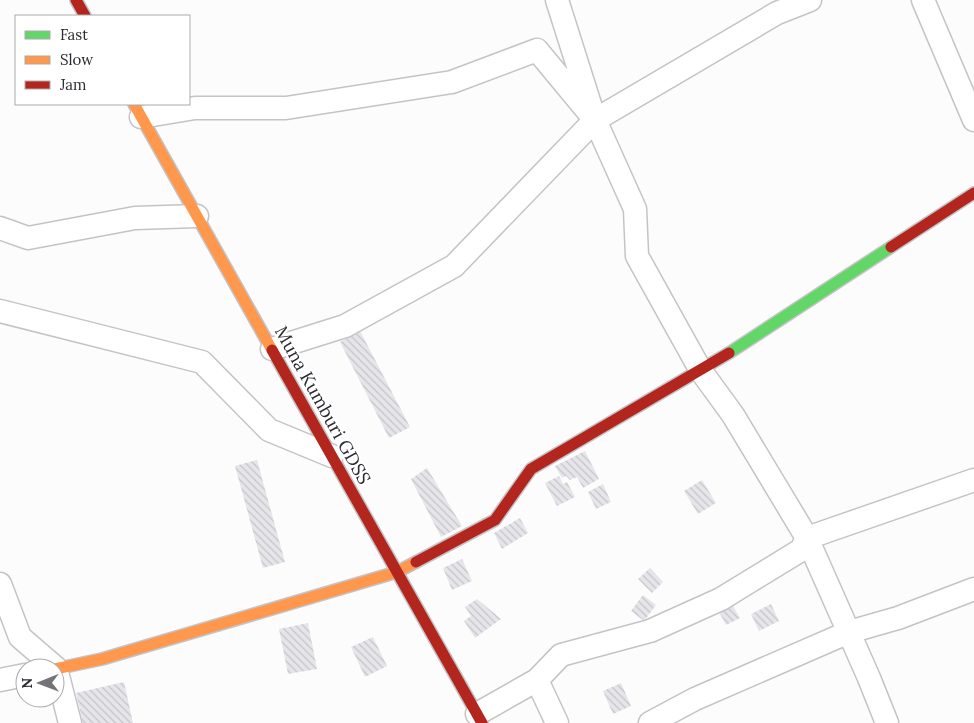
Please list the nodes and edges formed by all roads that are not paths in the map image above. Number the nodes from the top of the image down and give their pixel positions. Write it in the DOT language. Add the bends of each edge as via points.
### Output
graph roads {
  1 [pos="76,0"];
  2 [pos="557,0"];
  3 [pos="810,0"];
  4 [pos="923,0"];
  5 [pos="84,15"];
  6 [pos="138,110"];
  7 [pos="595,120"];
  8 [pos="974,120"];
  9 [pos="974,193"];
  10 [pos="197,216"];
  11 [pos="0,228"];
  12 [pos="0,311"];
  13 [pos="272,349"];
  14 [pos="701,371"];
  15 [pos="332,456"];
  16 [pos="974,480"];
  17 [pos="807,538"];
  18 [pos="397,572"];
  19 [pos="0,584"];
  20 [pos="974,589"];
  21 [pos="849,632"];
  22 [pos="43,658"];
  23 [pos="65,667"];
  24 [pos="15,677"];
  25 [pos="0,680"];
  26 [pos="537,680"];
  27 [pos="65,704"];
  28 [pos="480,718"];
  29 [pos="70,723"];
  30 [pos="557,723"];
  31 [pos="650,723"];
  32 [pos="887,723"];
  1 -- 5 [label="main road"];
  2 -- 7 [label="street"];
  3 -- 7 [label="street" via="777,13"];
  4 -- 8 [label="street"];
  6 -- 7 [label="street" via="286,108 452,82 537,50"];
  6 -- 10 [label="main road, Muna Kumburi GDSS"];
  7 -- 13 [label="street" via="454,266 345,326"];
  7 -- 14 [label="street" via="635,210 637,256"];
  9 -- 14 [label="main road"];
  10 -- 11 [label="street" via="135,218 28,238"];
  10 -- 13 [label="main road, Muna Kumburi GDSS"];
  12 -- 15 [label="street" via="202,362 269,430"];
  13 -- 15 [label="main road, Muna Kumburi GDSS"];
  14 -- 17 [label="street" via="733,415"];
  14 -- 18 [label="main road" via="531,469 495,520"];
  15 -- 18 [label="main road, Muna Kumburi GDSS"];
  16 -- 17 [label="street"];
  17 -- 21 [label="street"];
  17 -- 26 [label="street" via="801,550 721,599 650,631 561,655"];
  18 -- 23 [label="main road"];
  18 -- 28 [label="main road, Muna Kumburi GDSS"];
  19 -- 22 [label="street" via="20,638"];
  20 -- 21 [label="street" via="898,618"];
  21 -- 31 [label="street" via="695,699"];
  21 -- 32 [label="street"];
  24 -- 25 [label="street"];
  26 -- 28 [label="street"];
  26 -- 30 [label="street"];
  27 -- 29 [label="street"];
}
